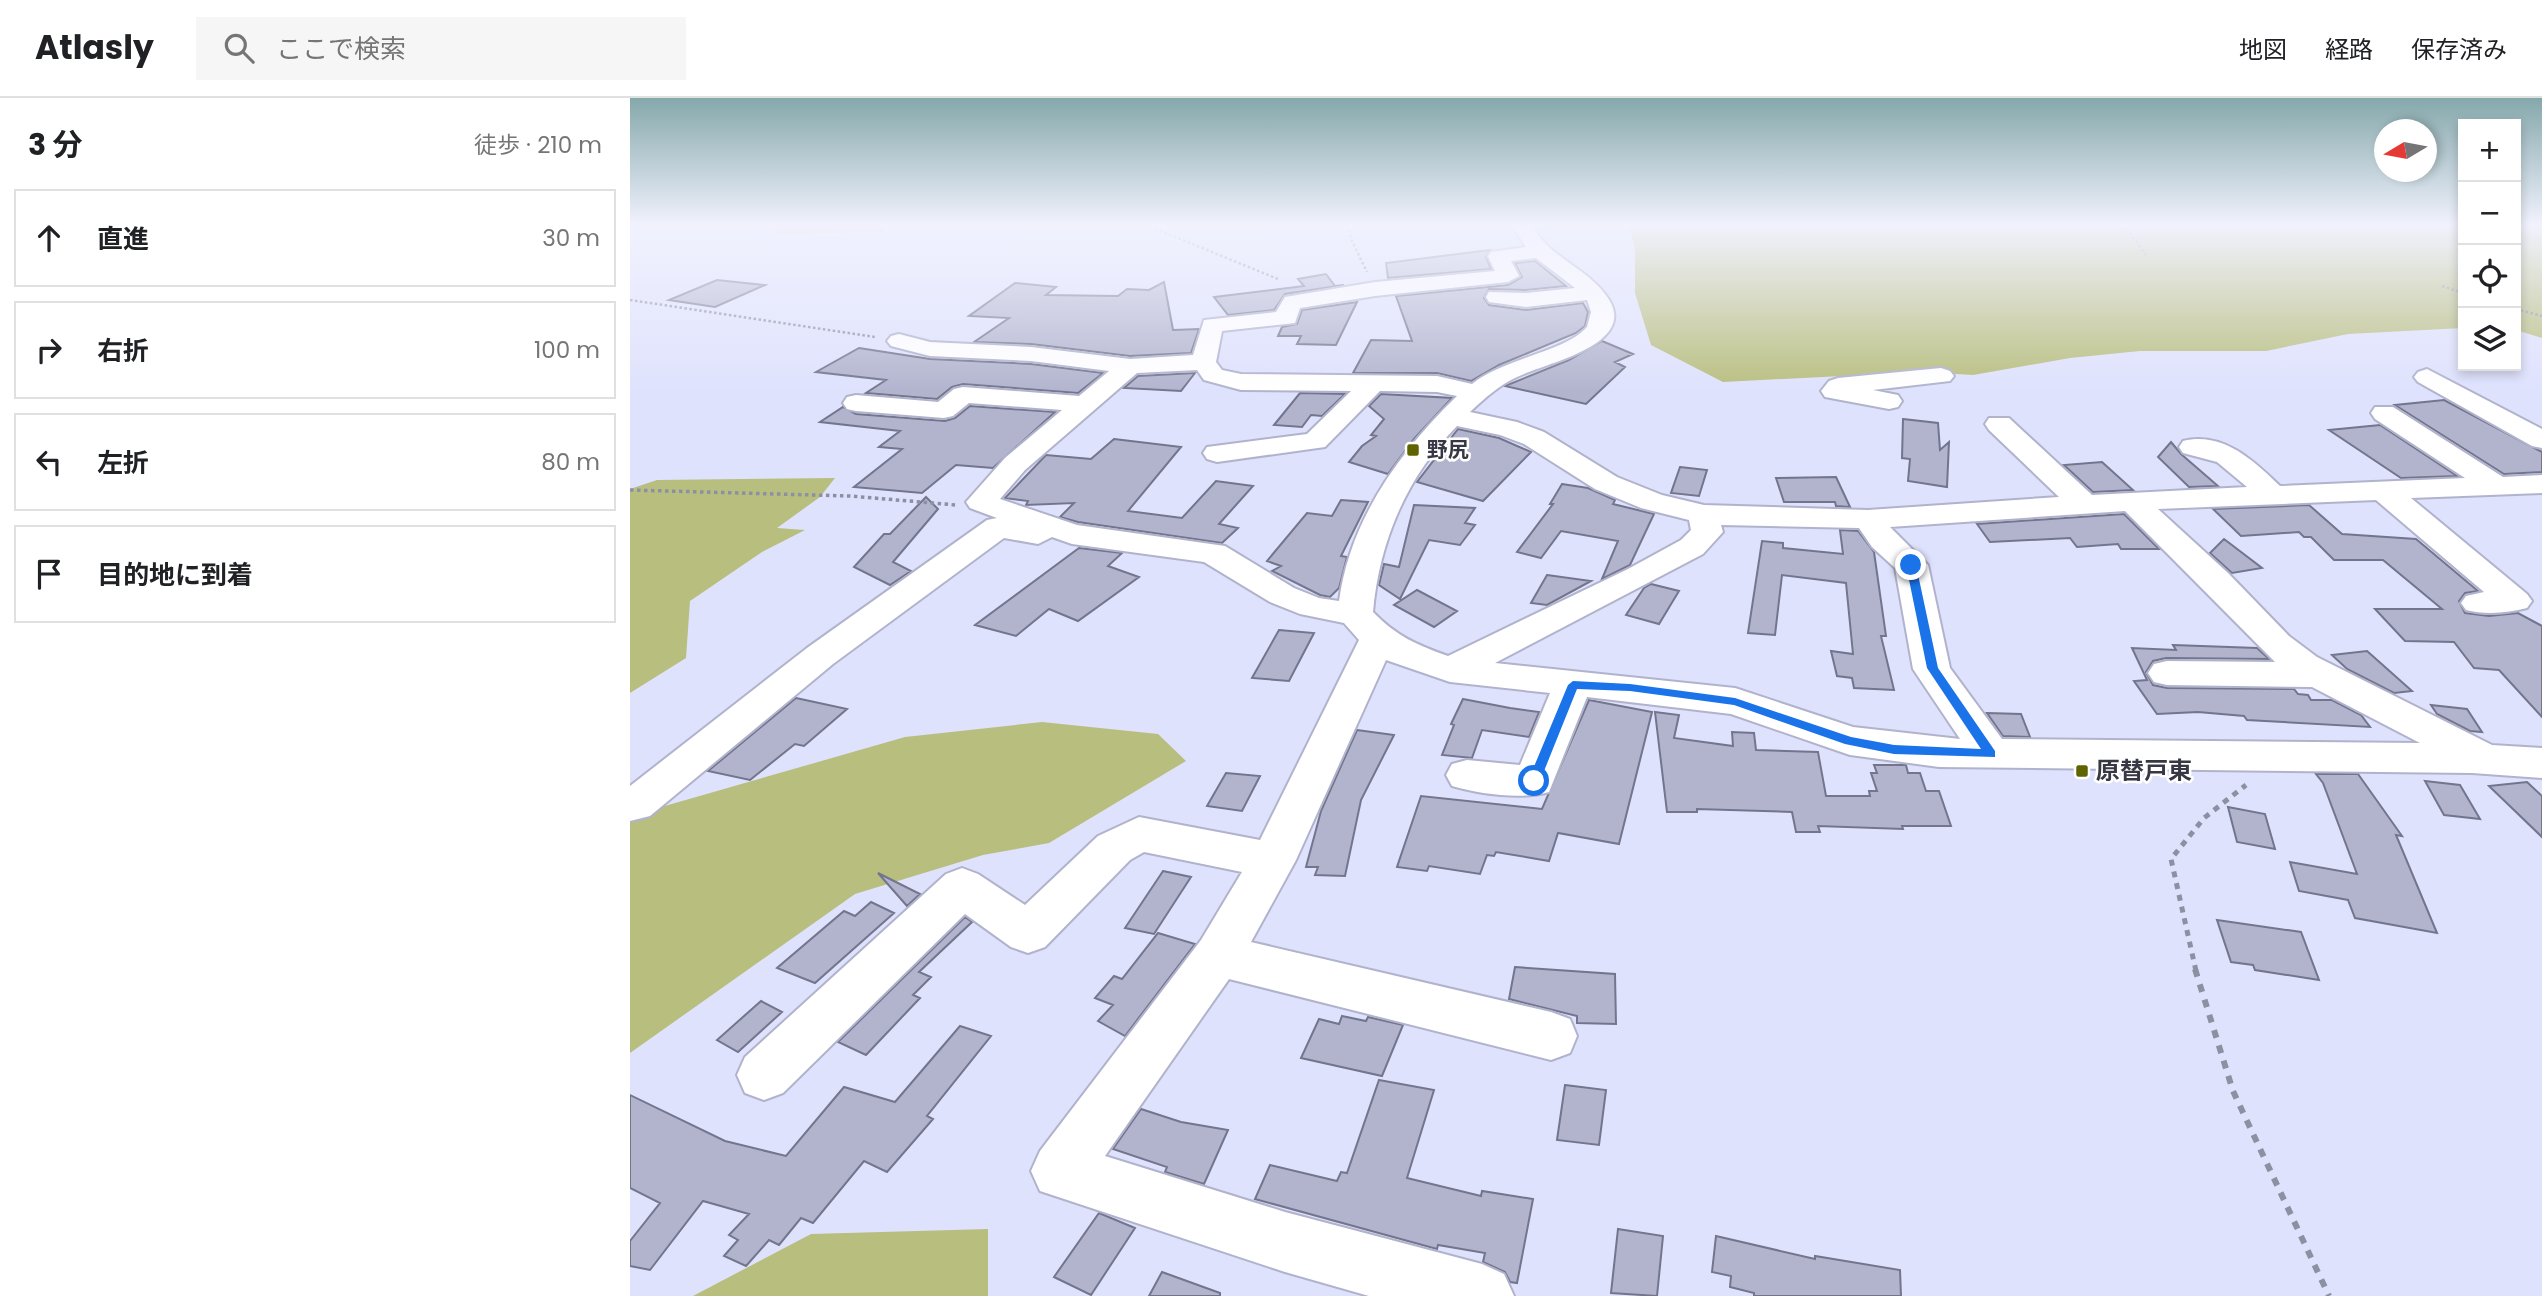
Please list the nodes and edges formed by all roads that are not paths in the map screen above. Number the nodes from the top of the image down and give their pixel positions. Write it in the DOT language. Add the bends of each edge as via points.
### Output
graph roads {
  1 [pos="1279,281"];
  2 [pos="1458,281"];
  3 [pos="1578,281"];
  4 [pos="1592,293"];
  5 [pos="1497,297"];
  6 [pos="1293,302"];
  7 [pos="899,341"];
  8 [pos="1204,362"];
  9 [pos="1130,366"];
  10 [pos="1941,376"];
  11 [pos="2427,377"];
  12 [pos="1373,384"];
  13 [pos="1889,401"];
  14 [pos="856,403"];
  15 [pos="1083,404"];
  16 [pos="1465,405"];
  17 [pos="2384,413"];
  18 [pos="1999,424"];
  19 [pos="2542,440"];
  20 [pos="2193,447"];
  21 [pos="1217,453"];
  22 [pos="2542,484"];
  23 [pos="2497,486"];
  24 [pos="2384,491"];
  25 [pos="2273,496"];
  26 [pos="2133,501"];
  27 [pos="2085,505"];
  28 [pos="1704,514"];
  29 [pos="1868,519"];
  30 [pos="1072,534"];
  31 [pos="2478,603"];
  32 [pos="1366,627"];
  33 [pos="1451,670"];
  34 [pos="2166,673"];
  35 [pos="2319,675"];
  36 [pos="1573,685"];
  37 [pos="1991,754"];
  38 [pos="2486,759"];
  39 [pos="2542,763"];
  40 [pos="1467,775"];
  41 [pos="630,805"];
  42 [pos="1273,860"];
  43 [pos="1218,955"];
  44 [pos="1551,1036"];
  45 [pos="764,1075"];
  46 [pos="1482,1296"];
  1 -- 6 [label="street"];
  2 -- 6 [label="street"];
  3 -- 4 [label="street"];
  4 -- 5 [label="street" via="1526,300"];
  4 -- 16 [label="street" via="1602,307 1602,318 1591,337 1519,365"];
  6 -- 8 [label="street" via="1287,308 1287,318 1212,325"];
  7 -- 9 [label="street" via="930,349 1031,354"];
  8 -- 9 [label="street"];
  8 -- 12 [label="street" via="1213,375 1241,382"];
  9 -- 15 [label="street"];
  10 -- 13 [label="street" via="1838,386 1834,391"];
  11 -- 19 [label="street"];
  12 -- 16 [label="street" via="1437,384"];
  12 -- 21 [label="street" via="1315,441"];
  14 -- 15 [label="street" via="944,410 963,395"];
  15 -- 30 [label="street" via="1015,464 981,502"];
  16 -- 28 [label="street" via="1534,438 1606,483 1652,502"];
  16 -- 32 [label="street" via="1393,488 1361,570"];
  17 -- 23 [label="street"];
  18 -- 27 [label="street"];
  20 -- 25 [label="street" via="2228,453"];
  22 -- 23 [label="street"];
  23 -- 24 [label="street"];
  24 -- 25 [label="street"];
  24 -- 31 [label="street" via="2515,601"];
  25 -- 26 [label="street"];
  26 -- 27 [label="street"];
  26 -- 35 [label="street" via="2277,646"];
  27 -- 29 [label="street"];
  28 -- 29 [label="street"];
  28 -- 33 [label="street" via="1707,532 1692,547 1583,607"];
  29 -- 37 [label="street" via="1911,565 1932,668"];
  30 -- 32 [label="street" via="1213,553 1282,595"];
  30 -- 41 [label="street" via="1043,535 998,527 820,656"];
  32 -- 33 [label="street" via="1396,651"];
  32 -- 42 [label="street"];
  33 -- 36 [label="street"];
  34 -- 35 [label="street"];
  35 -- 38 [label="street"];
  36 -- 37 [label="street" via="1735,701 1850,741 1894,749"];
  36 -- 40 [label="street" via="1534,781"];
  37 -- 38 [label="street"];
  38 -- 39 [label="street"];
  42 -- 43 [label="street"];
  42 -- 45 [label="street" via="1139,834 1114,848 1028,933 962,887"];
  43 -- 44 [label="street"];
  43 -- 46 [label="street" via="1059,1171 1285,1242"];
}
